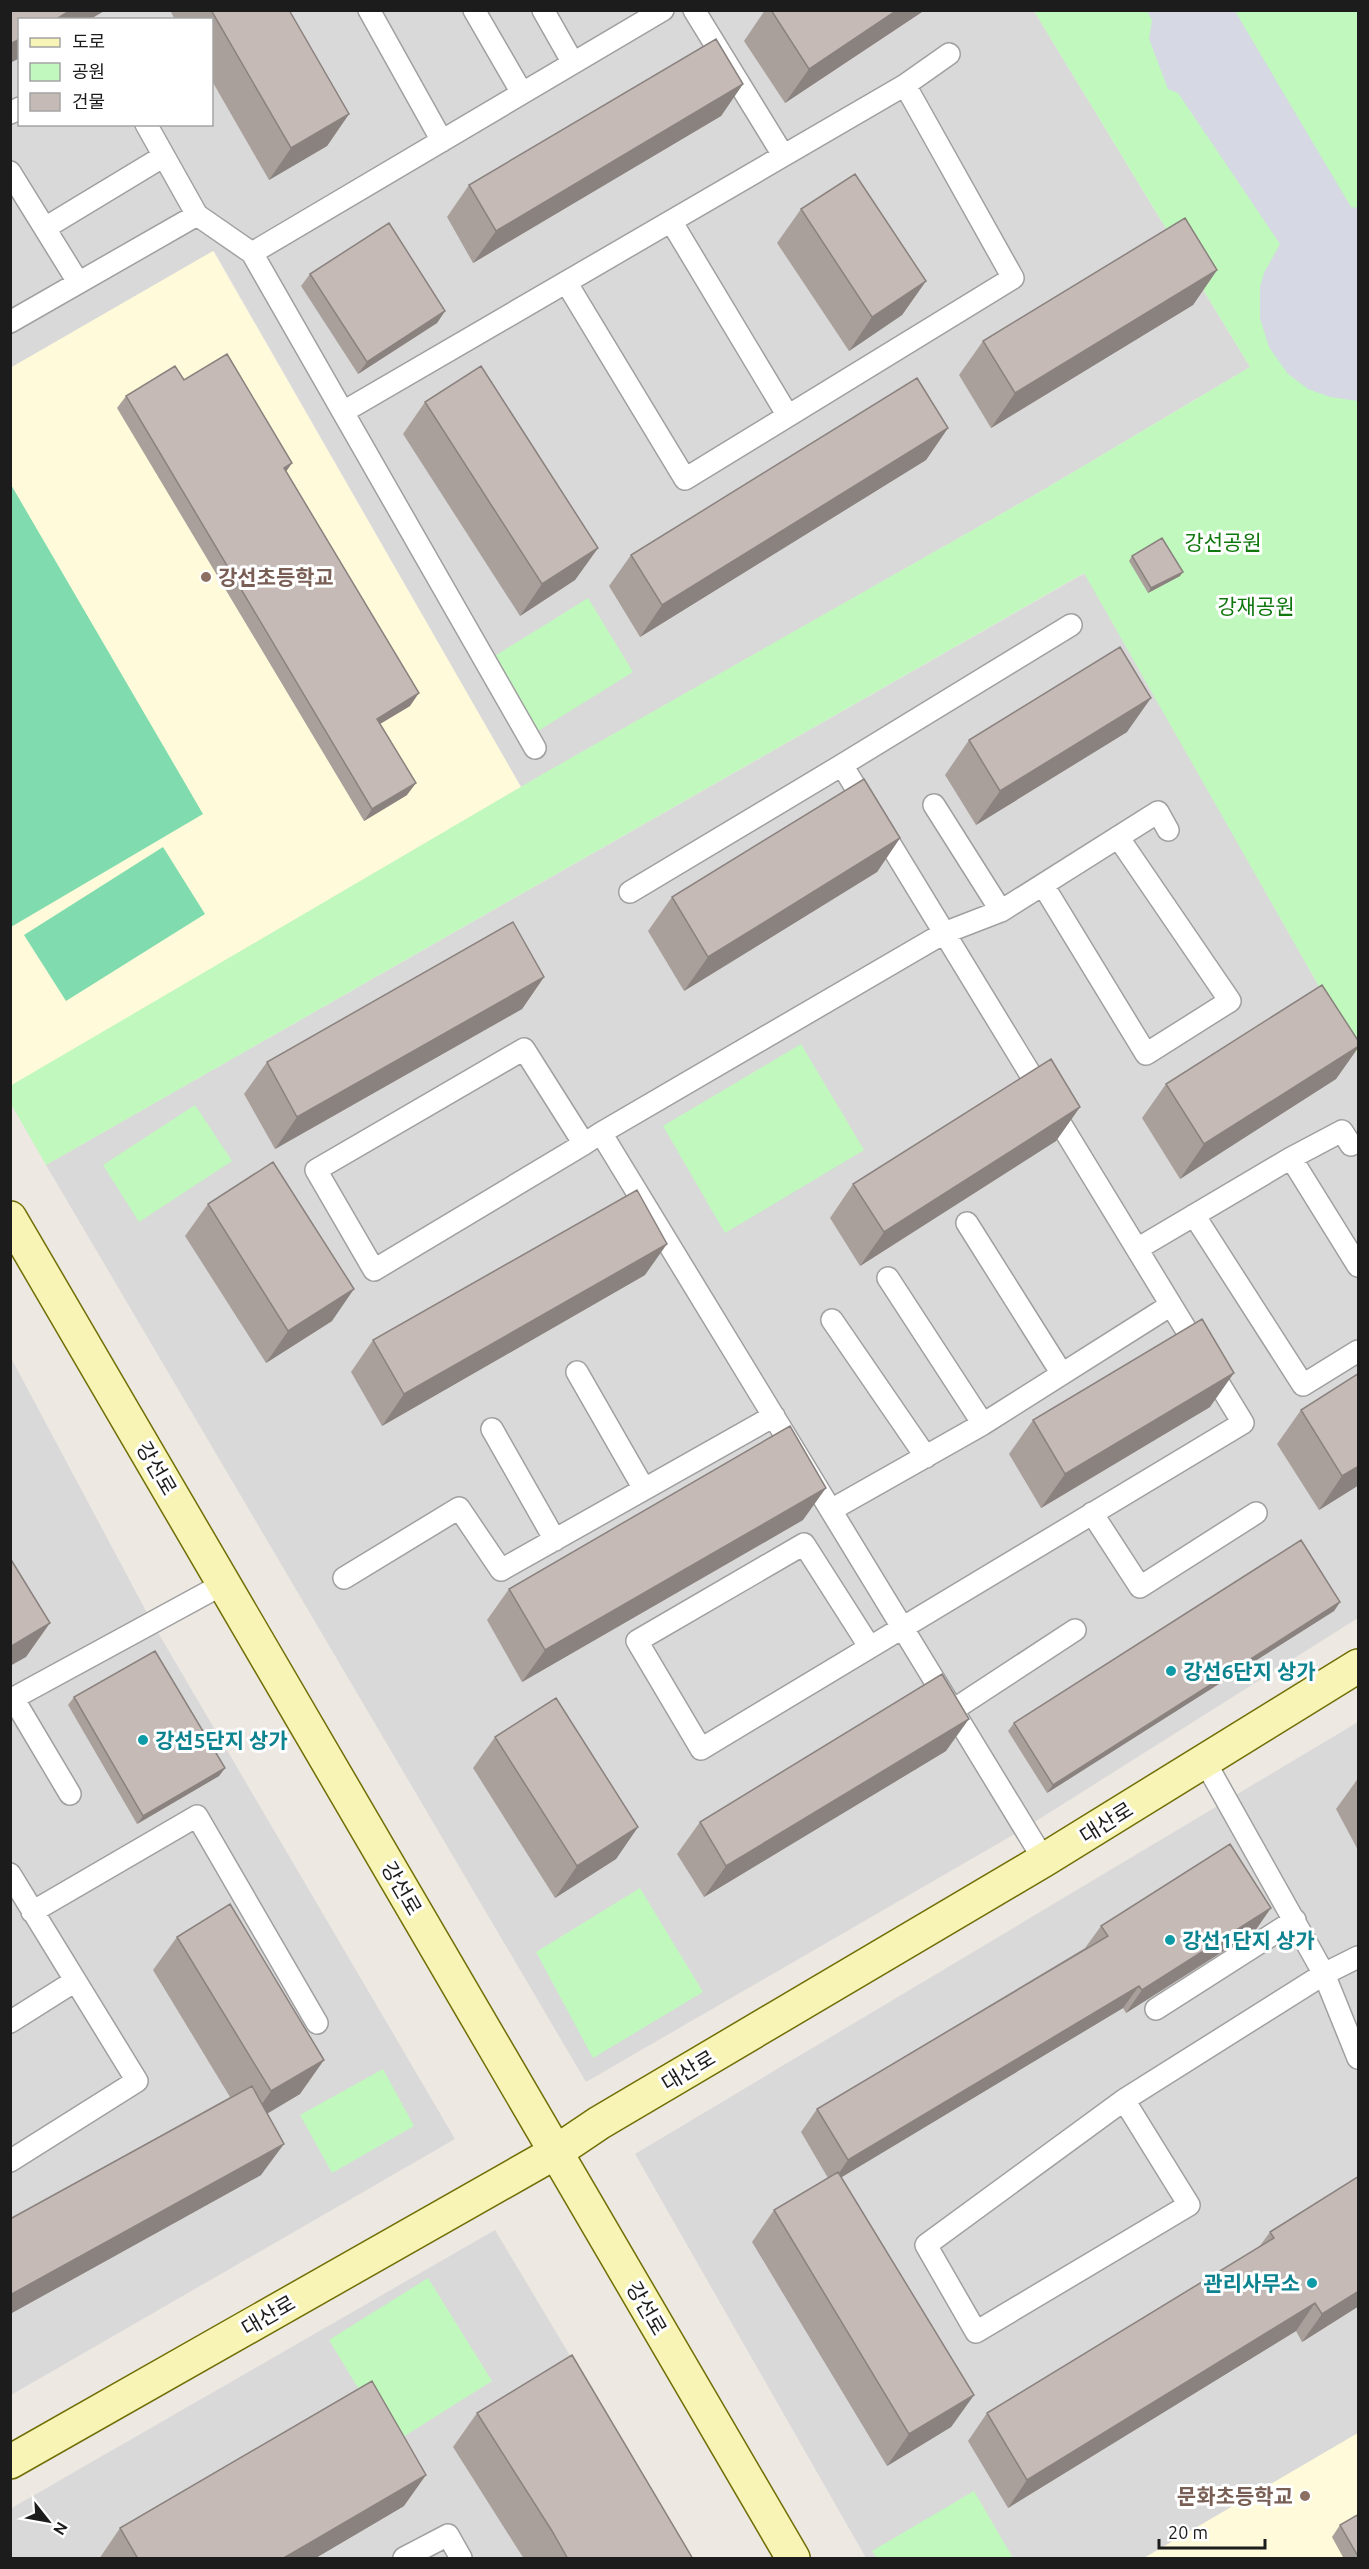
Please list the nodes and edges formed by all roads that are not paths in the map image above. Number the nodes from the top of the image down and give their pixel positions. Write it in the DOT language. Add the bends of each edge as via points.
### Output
graph roads {
  1 [pos="369,10"];
  2 [pos="474,10"];
  3 [pos="543,10"];
  4 [pos="663,10"];
  5 [pos="694,10"];
  6 [pos="949,54"];
  7 [pos="573,63"];
  8 [pos="905,85"];
  9 [pos="522,93"];
  10 [pos="147,126"];
  11 [pos="442,141"];
  12 [pos="783,155"];
  13 [pos="164,156"];
  14 [pos="10,172"];
  15 [pos="197,215"];
  16 [pos="670,221"];
  17 [pos="45,228"];
  18 [pos="252,252"];
  19 [pos="78,282"];
  20 [pos="566,282"];
  21 [pos="10,322"];
  22 [pos="343,412"];
  23 [pos="788,416"];
  24 [pos="1071,625"];
  25 [pos="535,747"];
  26 [pos="842,765"];
  27 [pos="934,805"];
  28 [pos="1168,830"];
  29 [pos="1118,837"];
  30 [pos="1043,885"];
  31 [pos="630,892"];
  32 [pos="1001,911"];
  33 [pos="944,933"];
  34 [pos="593,1138"];
  35 [pos="1351,1145"];
  36 [pos="1291,1158"];
  37 [pos="1194,1215"];
  38 [pos="10,1218"];
  39 [pos="967,1223"];
  40 [pos="1137,1249"];
  41 [pos="1359,1266"];
  42 [pos="888,1278"];
  43 [pos="1171,1305"];
  44 [pos="831,1320"];
  45 [pos="1359,1351"];
  46 [pos="576,1372"];
  47 [pos="1062,1374"];
  48 [pos="774,1416"];
  49 [pos="983,1424"];
  50 [pos="492,1429"];
  51 [pos="926,1456"];
  52 [pos="644,1490"];
  53 [pos="831,1510"];
  54 [pos="1256,1513"];
  55 [pos="1092,1514"];
  56 [pos="555,1540"];
  57 [pos="344,1578"];
  58 [pos="225,1583"];
  59 [pos="902,1626"];
  60 [pos="1076,1630"];
  61 [pos="869,1646"];
  62 [pos="1359,1666"];
  63 [pos="12,1699"];
  64 [pos="953,1710"];
  65 [pos="1204,1760"];
  66 [pos="70,1794"];
  67 [pos="1044,1860"];
  68 [pos="10,1874"];
  69 [pos="33,1912"];
  70 [pos="1295,1920"];
  71 [pos="1359,1957"];
  72 [pos="1324,1974"];
  73 [pos="75,1981"];
  74 [pos="1156,2009"];
  75 [pos="10,2022"];
  76 [pos="317,2023"];
  77 [pos="1359,2058"];
  78 [pos="1125,2100"];
  79 [pos="555,2151"];
  80 [pos="10,2161"];
  81 [pos="10,2462"];
  82 [pos="404,2559"];
  83 [pos="461,2559"];
  84 [pos="793,2559"];
  1 -- 11 [label="lane"];
  2 -- 9 [label="lane"];
  3 -- 7 [label="lane"];
  4 -- 7 [label="lane"];
  5 -- 12 [label="lane"];
  6 -- 8 [label="lane"];
  7 -- 9 [label="lane"];
  8 -- 12 [label="lane"];
  8 -- 23 [label="lane" via="1013,278"];
  9 -- 11 [label="lane"];
  10 -- 13 [label="lane"];
  11 -- 18 [label="lane"];
  12 -- 16 [label="lane"];
  13 -- 15 [label="lane"];
  13 -- 17 [label="lane"];
  14 -- 17 [label="lane"];
  15 -- 18 [label="lane"];
  15 -- 19 [label="lane"];
  16 -- 20 [label="lane"];
  16 -- 23 [label="lane"];
  17 -- 19 [label="lane"];
  18 -- 22 [label="lane"];
  19 -- 21 [label="lane"];
  20 -- 22 [label="lane"];
  20 -- 23 [label="lane" via="685,479"];
  22 -- 25 [label="lane"];
  24 -- 26 [label="lane"];
  26 -- 31 [label="lane"];
  26 -- 33 [label="lane"];
  27 -- 32 [label="lane"];
  28 -- 29 [label="lane" via="1158,812"];
  29 -- 30 [label="lane"];
  29 -- 30 [label="lane" via="1230,1001 1146,1054"];
  30 -- 32 [label="lane"];
  32 -- 33 [label="lane"];
  33 -- 34 [label="lane"];
  33 -- 40 [label="lane"];
  34 -- 34 [label="lane" via="374,1270 316,1170 524,1048"];
  34 -- 48 [label="lane"];
  35 -- 36 [label="lane" via="1342,1131"];
  36 -- 37 [label="lane"];
  36 -- 41 [label="lane"];
  37 -- 40 [label="lane"];
  37 -- 45 [label="lane" via="1303,1385"];
  38 -- 58 [label="main road, 강선로"];
  39 -- 47 [label="lane"];
  40 -- 43 [label="lane"];
  42 -- 49 [label="lane"];
  43 -- 47 [label="lane"];
  43 -- 55 [label="lane" via="1243,1423"];
  44 -- 51 [label="lane"];
  46 -- 52 [label="lane"];
  47 -- 49 [label="lane"];
  48 -- 52 [label="lane"];
  48 -- 53 [label="lane"];
  49 -- 51 [label="lane"];
  50 -- 56 [label="lane"];
  51 -- 53 [label="lane"];
  52 -- 56 [label="lane"];
  53 -- 59 [label="lane"];
  54 -- 55 [label="lane" via="1140,1587"];
  55 -- 59 [label="lane"];
  56 -- 57 [label="lane" via="501,1570 459,1508"];
  58 -- 63 [label="lane"];
  58 -- 79 [label="main road, 강선로"];
  59 -- 61 [label="lane"];
  59 -- 64 [label="lane"];
  60 -- 64 [label="lane"];
  61 -- 61 [label="lane" via="700,1749 637,1641 804,1544"];
  62 -- 65 [label="main road, 대산로"];
  63 -- 66 [label="lane"];
  64 -- 67 [label="lane"];
  65 -- 67 [label="main road, 대산로"];
  65 -- 70 [label="lane"];
  67 -- 79 [label="main road, 대산로"];
  68 -- 69 [label="lane"];
  69 -- 73 [label="lane"];
  69 -- 76 [label="lane" via="197,1816"];
  70 -- 72 [label="lane"];
  70 -- 74 [label="lane"];
  71 -- 72 [label="lane"];
  72 -- 77 [label="lane"];
  72 -- 78 [label="lane"];
  73 -- 75 [label="lane"];
  73 -- 80 [label="lane" via="137,2081"];
  78 -- 78 [label="lane" via="926,2245 976,2332 1189,2205"];
  79 -- 81 [label="main road, 대산로"];
  79 -- 84 [label="main road, 강선로"];
  82 -- 83 [label="lane" via="448,2535"];
}
